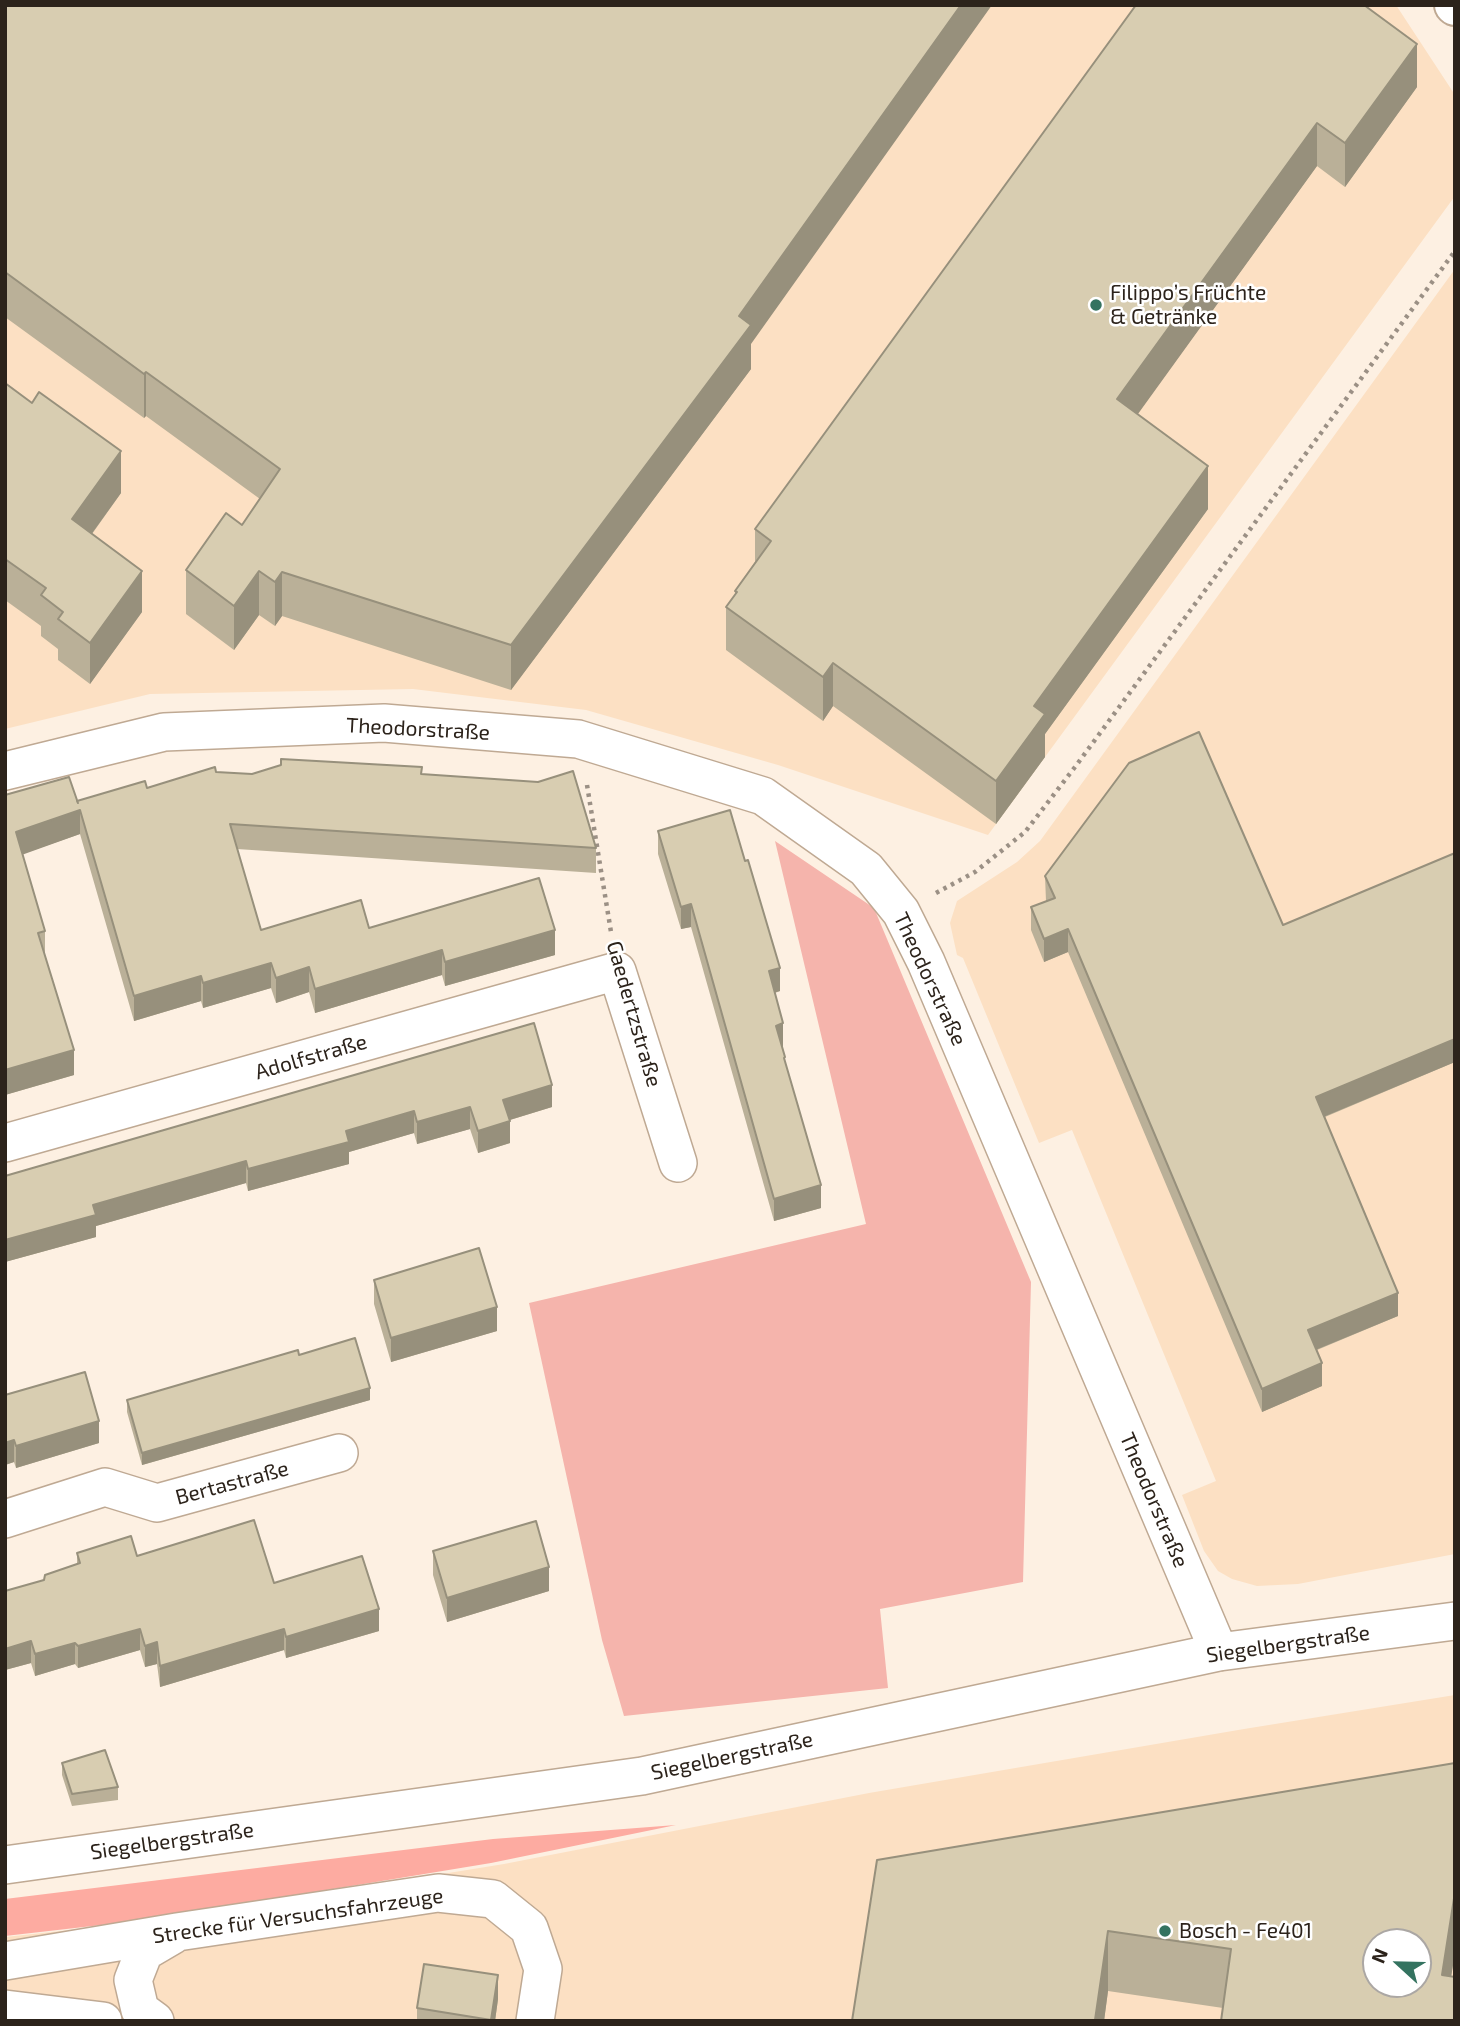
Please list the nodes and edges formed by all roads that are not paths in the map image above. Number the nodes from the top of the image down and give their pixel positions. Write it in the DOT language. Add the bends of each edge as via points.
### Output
graph roads {
  1 [pos="5,771"];
  2 [pos="617,971"];
  3 [pos="5,1143"];
  4 [pos="678,1163"];
  5 [pos="339,1453"];
  6 [pos="5,1519"];
  7 [pos="1455,1621"];
  8 [pos="1219,1652"];
  9 [pos="5,1865"];
  10 [pos="177,1932"];
  11 [pos="5,1961"];
  12 [pos="5,2009"];
  13 [pos="103,2021"];
  14 [pos="155,2021"];
  15 [pos="535,2021"];
  1 -- 8 [label="street, Theodorstraße" via="164,733 384,723 578,739 762,796 866,869 901,912 926,962"];
  2 -- 3 [label="street, Adolfstraße"];
  2 -- 4 [label="street, Gaedertzstraße"];
  5 -- 6 [label="street, Bertastraße" via="157,1503 104,1487"];
  7 -- 8 [label="street, Siegelbergstraße"];
  8 -- 9 [label="street, Siegelbergstraße" via="642,1776"];
  10 -- 11 [label="street, Strecke für Versuchsfahrzeuge"];
  10 -- 14 [label="street" via="144,1952 133,1980 140,2010"];
  10 -- 15 [label="street, Strecke für Versuchsfahrzeuge" via="438,1893 493,1899 529,1928 542,1969"];
  12 -- 13 [label="street"];
}
